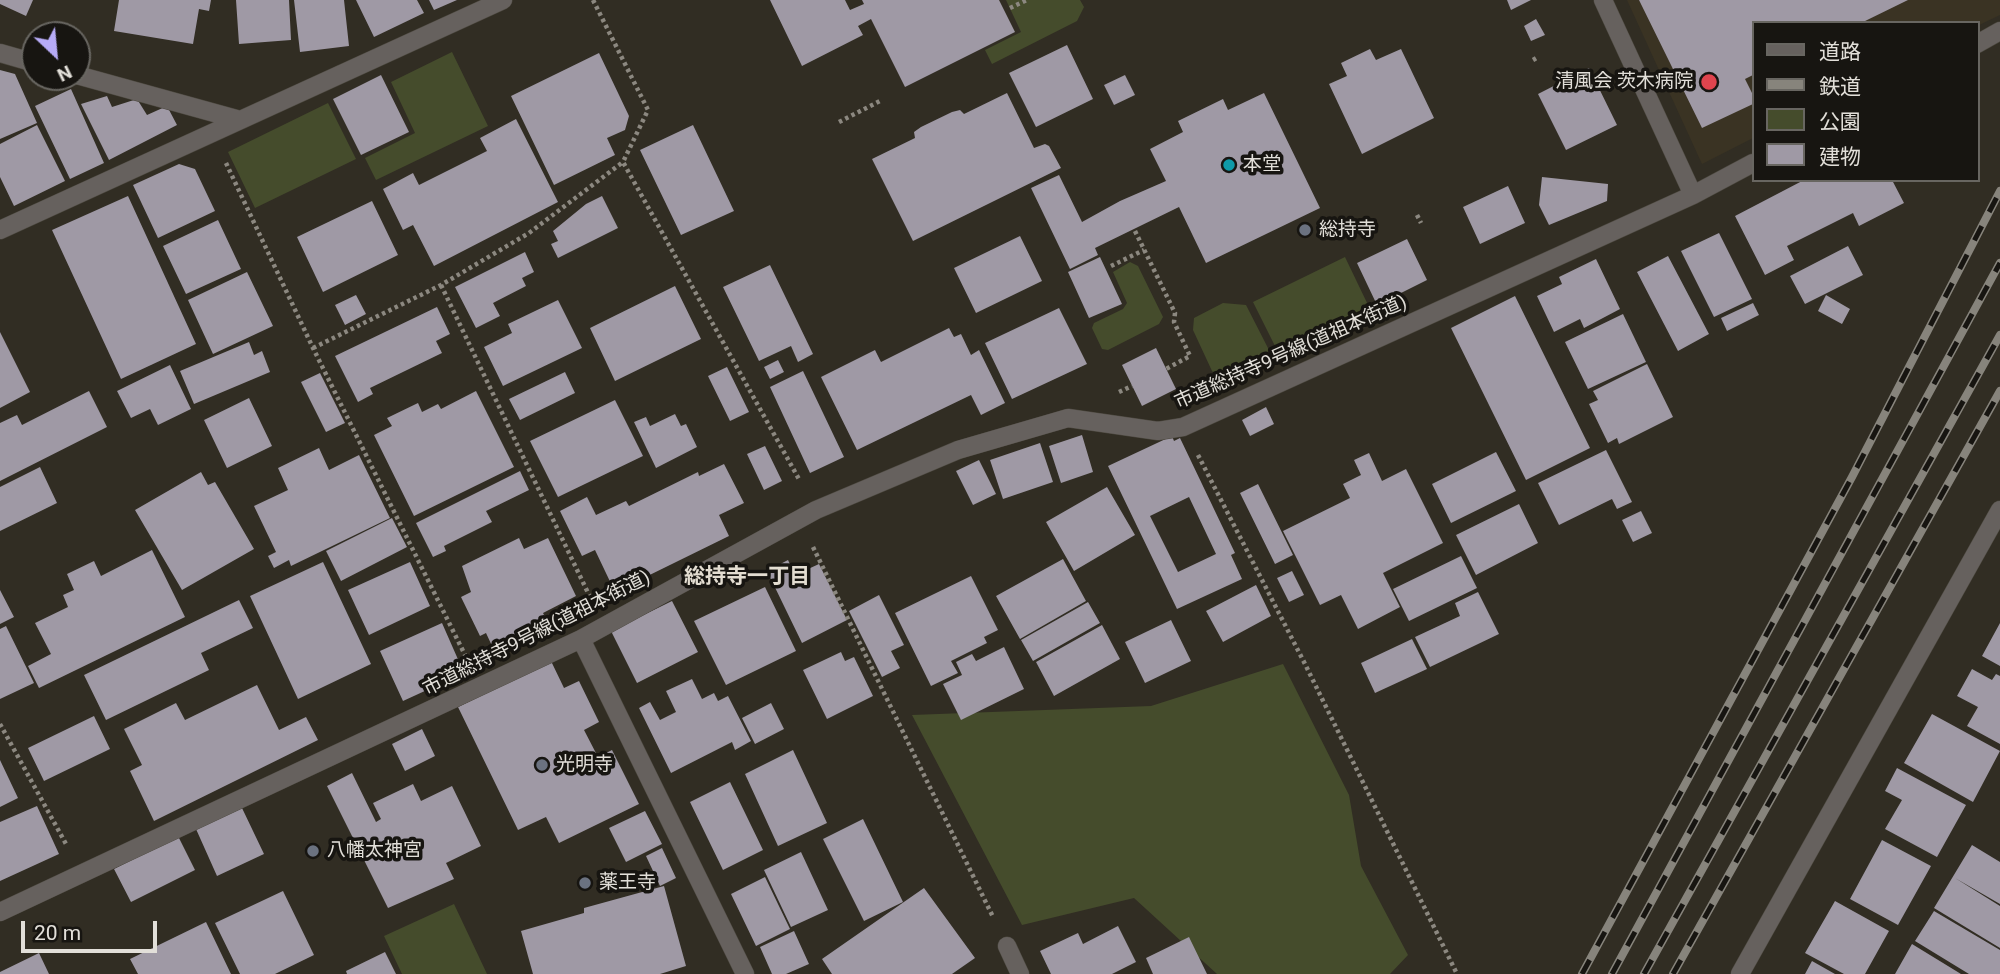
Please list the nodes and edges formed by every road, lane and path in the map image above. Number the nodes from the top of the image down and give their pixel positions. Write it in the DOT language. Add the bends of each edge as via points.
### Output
graph roads {
  1 [pos="503,0"];
  2 [pos="593,0"];
  3 [pos="1027,0"];
  4 [pos="1603,0"];
  5 [pos="1010,8"];
  6 [pos="2000,32"];
  7 [pos="1979,43"];
  8 [pos="0,53"];
  9 [pos="21,59"];
  10 [pos="91,79"];
  11 [pos="880,101"];
  12 [pos="240,120"];
  13 [pos="839,122"];
  14 [pos="212,134"];
  15 [pos="623,162"];
  16 [pos="1752,164"];
  17 [pos="1693,195"];
  18 [pos="1417,215"];
  19 [pos="1421,223"];
  20 [pos="0,230"];
  21 [pos="1135,231"];
  22 [pos="1144,250"];
  23 [pos="1111,266"];
  24 [pos="441,285"];
  25 [pos="313,348"];
  26 [pos="1166,369"];
  27 [pos="1183,426"];
  28 [pos="2000,510"];
  29 [pos="808,515"];
  30 [pos="604,626"];
  31 [pos="581,639"];
  32 [pos="482,688"];
  33 [pos="0,724"];
  34 [pos="81,873"];
  35 [pos="0,912"];
  36 [pos="1007,946"];
  37 [pos="740,973"];
  38 [pos="1020,974"];
  39 [pos="1457,974"];
  40 [pos="1740,974"];
  1 -- 12 [label="street"];
  2 -- 15 [label="path" via="648,110"];
  3 -- 5 [label="path"];
  4 -- 17 [label="street"];
  6 -- 7 [label="street"];
  8 -- 9 [label="street"];
  10 -- 12 [label="street"];
  11 -- 13 [label="path"];
  12 -- 14 [label="street"];
  14 -- 20 [label="street"];
  14 -- 25 [label="path"];
  15 -- 24 [label="path" via="529,233"];
  15 -- 29 [label="path"];
  16 -- 17 [label="street, 市道総持寺9号線(道祖本街道)"];
  17 -- 27 [label="street, 市道総持寺9号線(道祖本街道)"];
  18 -- 19 [label="path"];
  21 -- 22 [label="path"];
  22 -- 23 [label="path"];
  22 -- 26 [label="path" via="1190,356"];
  24 -- 25 [label="path"];
  24 -- 30 [label="path"];
  25 -- 32 [label="path"];
  27 -- 29 [label="street, 市道総持寺9号線(道祖本街道)" via="1158,431 1068,418 958,450"];
  27 -- 39 [label="path"];
  28 -- 40 [label="street"];
  29 -- 30 [label="street, 市道総持寺9号線(道祖本街道)"];
  29 -- 36 [label="path"];
  30 -- 31 [label="street, 市道総持寺9号線(道祖本街道)"];
  31 -- 32 [label="street, 市道総持寺9号線(道祖本街道)"];
  31 -- 37 [label="street"];
  32 -- 34 [label="street, 市道総持寺9号線(道祖本街道)"];
  33 -- 34 [label="path"];
  34 -- 35 [label="street, 市道総持寺9号線(道祖本街道)"];
  36 -- 38 [label="street"];
}
